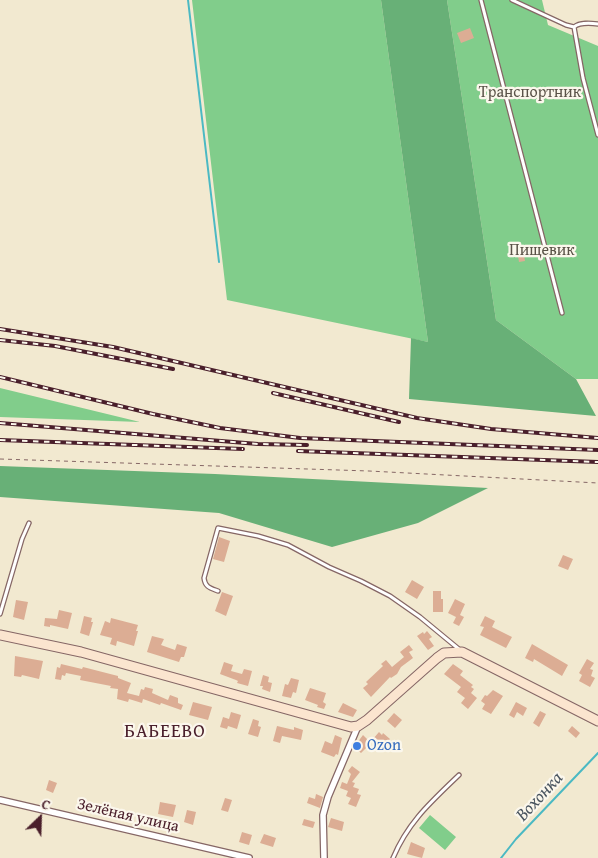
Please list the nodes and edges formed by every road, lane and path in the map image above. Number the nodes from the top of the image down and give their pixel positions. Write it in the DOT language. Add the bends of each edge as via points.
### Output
graph roads {
  1 [pos="481,0"];
  2 [pos="512,0"];
  3 [pos="598,24"];
  4 [pos="574,27"];
  5 [pos="598,135"];
  6 [pos="562,313"];
  7 [pos="0,459"];
  8 [pos="598,483"];
  9 [pos="29,523"];
  10 [pos="218,591"];
  11 [pos="0,614"];
  12 [pos="0,635"];
  13 [pos="462,652"];
  14 [pos="598,721"];
  15 [pos="358,726"];
  16 [pos="459,775"];
  17 [pos="0,800"];
  18 [pos="249,858"];
  19 [pos="324,858"];
  20 [pos="393,858"];
  1 -- 6 [label="lane"];
  2 -- 4 [label="lane"];
  3 -- 4 [label="lane" via="576,24"];
  4 -- 5 [label="lane"];
  7 -- 8 [label="path" via="369,471"];
  9 -- 11 [label="lane"];
  10 -- 13 [label="lane" via="207,586 204,578 218,528 258,536 288,545 390,596"];
  12 -- 15 [label="street" via="81,652 343,726"];
  13 -- 14 [label="street"];
  13 -- 15 [label="street" via="444,653"];
  15 -- 19 [label="street" via="323,815"];
  16 -- 20 [label="lane" via="422,810 401,838"];
  17 -- 18 [label="street, Зелёная улица"];
}
